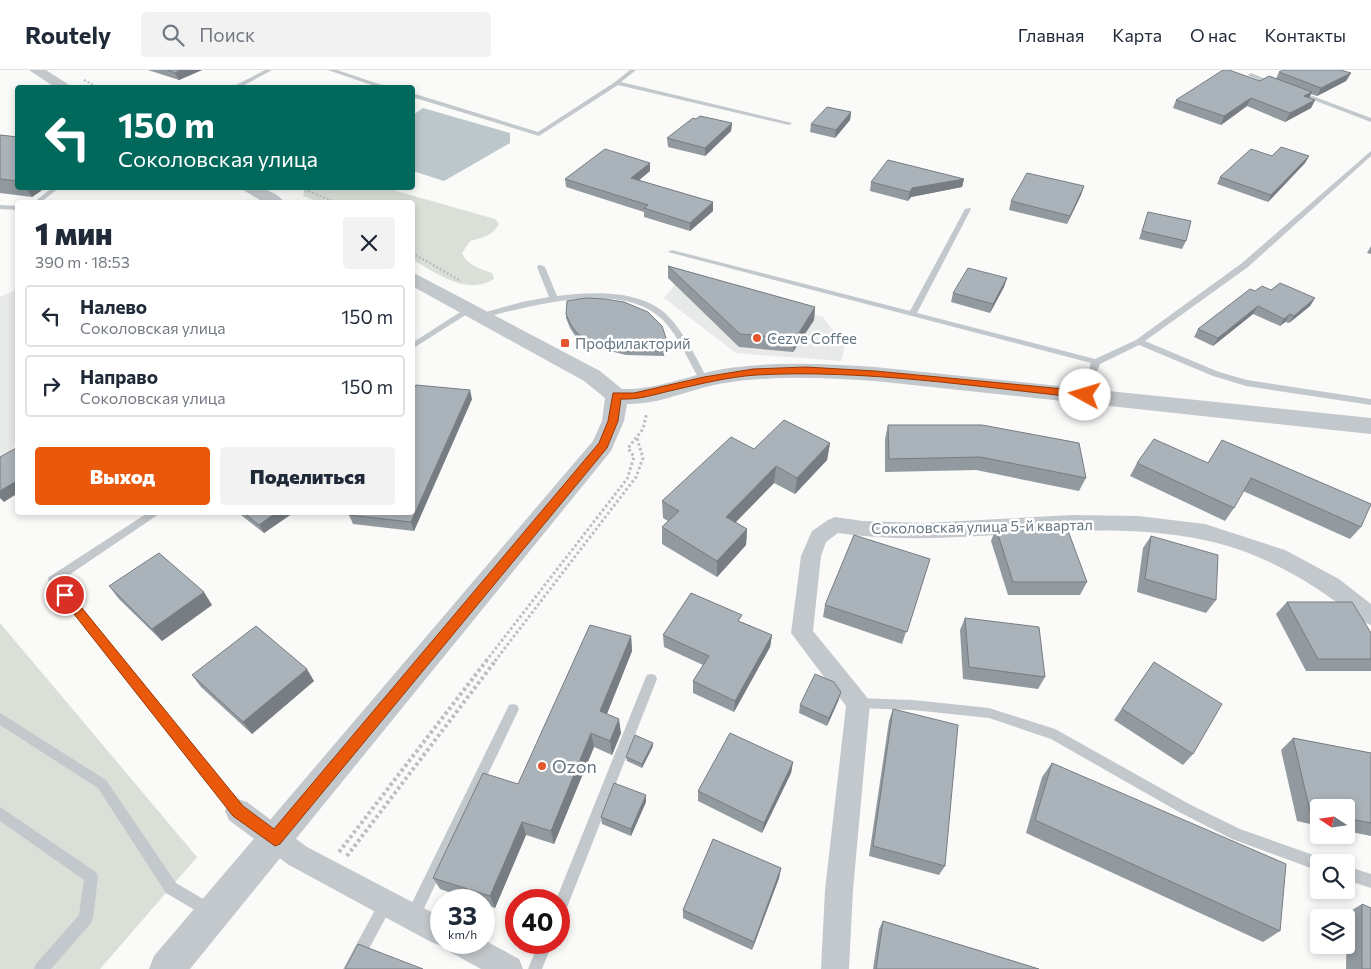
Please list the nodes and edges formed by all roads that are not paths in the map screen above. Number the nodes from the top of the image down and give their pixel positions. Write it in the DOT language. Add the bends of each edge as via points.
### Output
graph roads {
  1 [pos="36,70"];
  2 [pos="269,70"];
  3 [pos="331,70"];
  4 [pos="633,70"];
  5 [pos="1251,75"];
  6 [pos="616,83"];
  7 [pos="62,85"];
  8 [pos="239,85"];
  9 [pos="378,85"];
  10 [pos="1279,86"];
  11 [pos="1288,89"];
  12 [pos="415,96"];
  13 [pos="1371,120"];
  14 [pos="789,123"];
  15 [pos="1371,153"];
  16 [pos="53,190"];
  17 [pos="252,190"];
  18 [pos="40,200"];
  19 [pos="271,200"];
  20 [pos="0,207"];
  21 [pos="15,208"];
  22 [pos="968,209"];
  23 [pos="672,252"];
  24 [pos="541,267"];
  25 [pos="415,280"];
  26 [pos="554,299"];
  27 [pos="477,313"];
  28 [pos="912,314"];
  29 [pos="1138,342"];
  30 [pos="415,345"];
  31 [pos="1096,362"];
  32 [pos="704,380"];
  33 [pos="1085,395"];
  34 [pos="617,396"];
  35 [pos="1371,402"];
  36 [pos="1371,426"];
  37 [pos="152,515"];
  38 [pos="1371,616"];
  39 [pos="651,679"];
  40 [pos="858,703"];
  41 [pos="513,709"];
  42 [pos="0,718"];
  43 [pos="238,811"];
  44 [pos="0,813"];
  45 [pos="275,839"];
  46 [pos="1310,861"];
  47 [pos="1355,876"];
  48 [pos="1371,881"];
  49 [pos="567,889"];
  50 [pos="387,903"];
  51 [pos="213,913"];
  52 [pos="413,917"];
  53 [pos="430,926"];
  54 [pos="482,954"];
  55 [pos="541,954"];
  56 [pos="42,969"];
  57 [pos="167,969"];
  58 [pos="350,969"];
  59 [pos="509,969"];
  60 [pos="535,969"];
  61 [pos="835,969"];
  1 -- 7 [label="street"];
  2 -- 8 [label="lane"];
  3 -- 9 [label="lane"];
  4 -- 6 [label="lane"];
  5 -- 10 [label="lane"];
  6 -- 12 [label="lane" via="539,134"];
  6 -- 14 [label="lane"];
  11 -- 13 [label="lane"];
  15 -- 29 [label="lane" via="1245,265"];
  16 -- 18 [label="lane"];
  17 -- 19 [label="street"];
  20 -- 21 [label="lane"];
  22 -- 28 [label="lane"];
  23 -- 28 [label="lane"];
  24 -- 26 [label="lane"];
  25 -- 27 [label="street"];
  26 -- 27 [label="lane"];
  26 -- 32 [label="lane" via="617,298 657,311 670,325"];
  27 -- 30 [label="lane"];
  27 -- 34 [label="street" via="592,376"];
  28 -- 31 [label="lane"];
  29 -- 31 [label="lane"];
  29 -- 35 [label="lane" via="1246,383"];
  31 -- 33 [label="lane"];
  32 -- 33 [label="street" via="753,372 816,371"];
  32 -- 34 [label="street" via="652,393"];
  33 -- 36 [label="street"];
  34 -- 45 [label="street" via="613,421 603,445"];
  37 -- 43 [label="lane" via="52,580"];
  38 -- 40 [label="street, Соколовская улица 5-й квартал" via="1331,585 1278,556 1204,532 1138,524 1072,523 923,530 835,525 819,537 811,559 802,633"];
  39 -- 49 [label="lane"];
  40 -- 46 [label="lane" via="989,713 1055,736 1228,830"];
  40 -- 61 [label="street" via="839,890"];
  41 -- 52 [label="lane"];
  42 -- 51 [label="lane" via="102,784 171,888"];
  43 -- 45 [label="street"];
  44 -- 56 [label="lane" via="92,877 86,918"];
  45 -- 50 [label="street" via="298,856"];
  45 -- 51 [label="street"];
  47 -- 48 [label="lane"];
  50 -- 52 [label="street"];
  50 -- 58 [label="lane"];
  51 -- 57 [label="street"];
  52 -- 53 [label="street"];
  54 -- 59 [label="street"];
  55 -- 60 [label="lane"];
}
